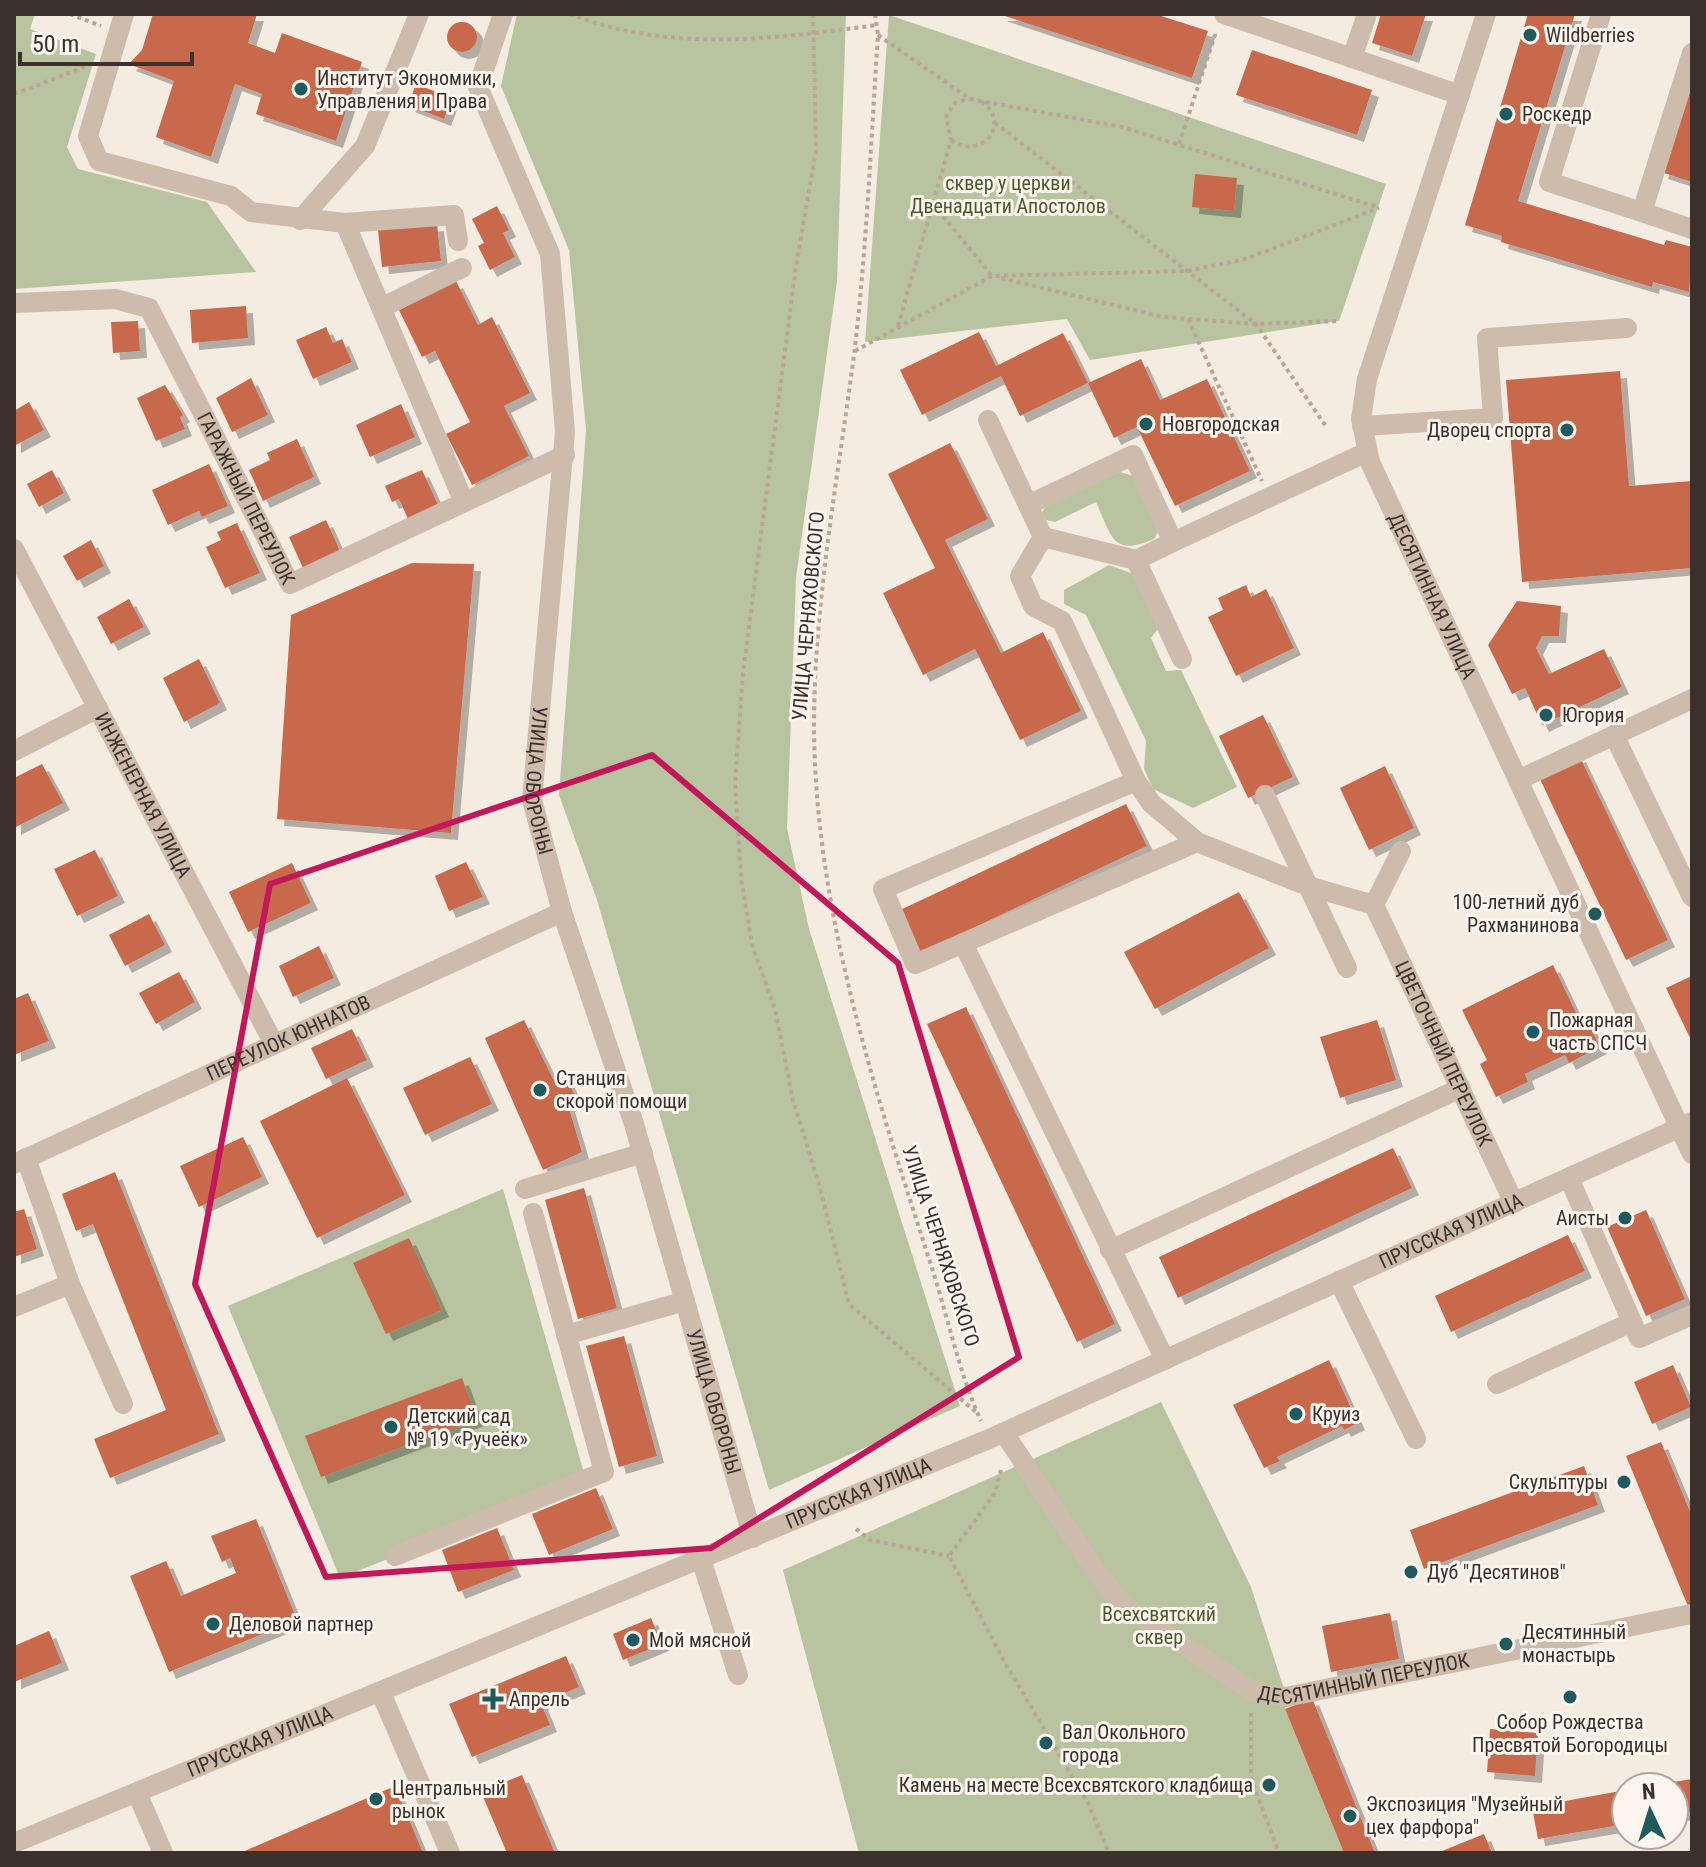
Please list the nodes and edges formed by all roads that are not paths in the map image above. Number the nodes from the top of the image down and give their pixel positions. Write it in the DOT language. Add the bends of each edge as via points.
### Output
graph roads {
  1 [pos="419,14"];
  2 [pos="503,14"];
  3 [pos="1367,14"];
  4 [pos="1486,14"];
  5 [pos="1601,14"];
  6 [pos="1220,21"];
  7 [pos="122,23"];
  8 [pos="1692,53"];
  9 [pos="1352,58"];
  10 [pos="1460,95"];
  11 [pos="1642,212"];
  12 [pos="300,220"];
  13 [pos="345,223"];
  14 [pos="1692,229"];
  15 [pos="458,241"];
  16 [pos="462,268"];
  17 [pos="14,303"];
  18 [pos="383,307"];
  19 [pos="1627,328"];
  20 [pos="988,420"];
  21 [pos="1362,426"];
  22 [pos="1367,452"];
  23 [pos="565,455"];
  24 [pos="464,502"];
  25 [pos="1028,505"];
  26 [pos="1043,537"];
  27 [pos="1173,542"];
  28 [pos="14,549"];
  29 [pos="1136,560"];
  30 [pos="1182,659"];
  31 [pos="1691,701"];
  32 [pos="98,708"];
  33 [pos="1614,735"];
  34 [pos="14,751"];
  35 [pos="1518,780"];
  36 [pos="1136,781"];
  37 [pos="1265,795"];
  38 [pos="1197,842"];
  39 [pos="1401,851"];
  40 [pos="1308,886"];
  41 [pos="1692,897"];
  42 [pos="1374,905"];
  43 [pos="562,912"];
  44 [pos="963,943"];
  45 [pos="1347,968"];
  46 [pos="273,1042"];
  47 [pos="1461,1088"];
  48 [pos="1686,1124"];
  49 [pos="643,1153"];
  50 [pos="1692,1154"];
  51 [pos="20,1161"];
  52 [pos="1569,1178"];
  53 [pos="525,1189"];
  54 [pos="1514,1203"];
  55 [pos="533,1213"];
  56 [pos="1110,1250"];
  57 [pos="1339,1281"];
  58 [pos="70,1284"];
  59 [pos="685,1301"];
  60 [pos="14,1307"];
  61 [pos="1692,1315"];
  62 [pos="1632,1322"];
  63 [pos="566,1335"];
  64 [pos="1165,1360"];
  65 [pos="1497,1384"];
  66 [pos="123,1404"];
  67 [pos="996,1436"];
  68 [pos="1416,1439"];
  69 [pos="753,1538"];
  70 [pos="395,1556"];
  71 [pos="701,1559"];
  72 [pos="1691,1614"];
  73 [pos="738,1675"];
  74 [pos="381,1693"];
  75 [pos="137,1793"];
  76 [pos="14,1843"];
  77 [pos="163,1853"];
  78 [pos="450,1853"];
  1 -- 12 [label="street" via="365,146"];
  2 -- 23 [label="street, УЛИЦА ОБОРОНЫ" via="478,87 550,254"];
  3 -- 9 [label="street"];
  4 -- 10 [label="street, ДЕСЯТИННАЯ УЛИЦА"];
  5 -- 11 [label="street" via="1549,182"];
  6 -- 9 [label="street"];
  7 -- 12 [label="street" via="88,136 99,161 231,196 251,212"];
  8 -- 11 [label="street"];
  9 -- 10 [label="street"];
  10 -- 21 [label="street, ДЕСЯТИННАЯ УЛИЦА" via="1367,379"];
  11 -- 14 [label="street"];
  12 -- 13 [label="street"];
  13 -- 15 [label="street" via="454,215"];
  13 -- 18 [label="street"];
  16 -- 18 [label="street"];
  17 -- 24 [label="street, ГАРАЖНЫЙ ПЕРЕУЛОК" via="115,299 149,308 290,584"];
  18 -- 24 [label="street"];
  19 -- 21 [label="street" via="1487,338 1493,418"];
  20 -- 25 [label="street"];
  21 -- 22 [label="street, ДЕСЯТИННАЯ УЛИЦА"];
  22 -- 27 [label="street"];
  22 -- 35 [label="street, ДЕСЯТИННАЯ УЛИЦА"];
  23 -- 24 [label="street, ГАРАЖНЫЙ ПЕРЕУЛОК"];
  23 -- 43 [label="street, УЛИЦА ОБОРОНЫ" via="532,800"];
  25 -- 26 [label="street"];
  25 -- 27 [label="street" via="1133,455"];
  26 -- 29 [label="street"];
  26 -- 36 [label="street" via="1020,576 1033,606 1062,621"];
  27 -- 29 [label="street"];
  28 -- 32 [label="street, ИНЖЕНЕРНАЯ УЛИЦА"];
  29 -- 30 [label="street"];
  31 -- 33 [label="street"];
  32 -- 34 [label="street"];
  32 -- 46 [label="street, ИНЖЕНЕРНАЯ УЛИЦА"];
  33 -- 35 [label="street"];
  33 -- 41 [label="street"];
  35 -- 48 [label="street, ДЕСЯТИННАЯ УЛИЦА"];
  36 -- 38 [label="street" via="1151,803"];
  36 -- 44 [label="street" via="883,889 915,964"];
  37 -- 40 [label="street"];
  38 -- 40 [label="street"];
  38 -- 44 [label="street"];
  39 -- 42 [label="street"];
  40 -- 42 [label="street"];
  40 -- 45 [label="street"];
  42 -- 47 [label="street, ЦВЕТОЧНЫЙ ПЕРЕУЛОК"];
  43 -- 46 [label="street, ПЕРЕУЛОК ЮННАТОВ"];
  43 -- 49 [label="street, УЛИЦА ОБОРОНЫ"];
  44 -- 56 [label="street"];
  46 -- 51 [label="street, ПЕРЕУЛОК ЮННАТОВ"];
  47 -- 54 [label="street, ЦВЕТОЧНЫЙ ПЕРЕУЛОК"];
  47 -- 56 [label="street"];
  48 -- 50 [label="street, ДЕСЯТИННАЯ УЛИЦА"];
  48 -- 52 [label="street, ПРУССКАЯ УЛИЦА"];
  49 -- 53 [label="street"];
  49 -- 59 [label="street, УЛИЦА ОБОРОНЫ"];
  51 -- 58 [label="street"];
  52 -- 54 [label="street, ПРУССКАЯ УЛИЦА"];
  52 -- 62 [label="street"];
  54 -- 57 [label="street, ПРУССКАЯ УЛИЦА"];
  55 -- 63 [label="street"];
  56 -- 64 [label="street"];
  57 -- 64 [label="street, ПРУССКАЯ УЛИЦА"];
  57 -- 68 [label="street"];
  58 -- 60 [label="street"];
  58 -- 66 [label="street"];
  59 -- 63 [label="street"];
  59 -- 69 [label="street, УЛИЦА ОБОРОНЫ"];
  61 -- 62 [label="street" via="1639,1338"];
  62 -- 65 [label="street"];
  63 -- 70 [label="street" via="604,1472"];
  64 -- 67 [label="street, ПРУССКАЯ УЛИЦА"];
  67 -- 69 [label="street, ПРУССКАЯ УЛИЦА"];
  67 -- 72 [label="street, ДЕСЯТИННЫЙ ПЕРЕУЛОК" via="1125,1606 1251,1691 1286,1697"];
  69 -- 71 [label="street, ПРУССКАЯ УЛИЦА"];
  71 -- 73 [label="street"];
  71 -- 74 [label="street, ПРУССКАЯ УЛИЦА"];
  74 -- 75 [label="street, ПРУССКАЯ УЛИЦА"];
  74 -- 78 [label="street"];
  75 -- 76 [label="street, ПРУССКАЯ УЛИЦА"];
  75 -- 77 [label="street"];
}
